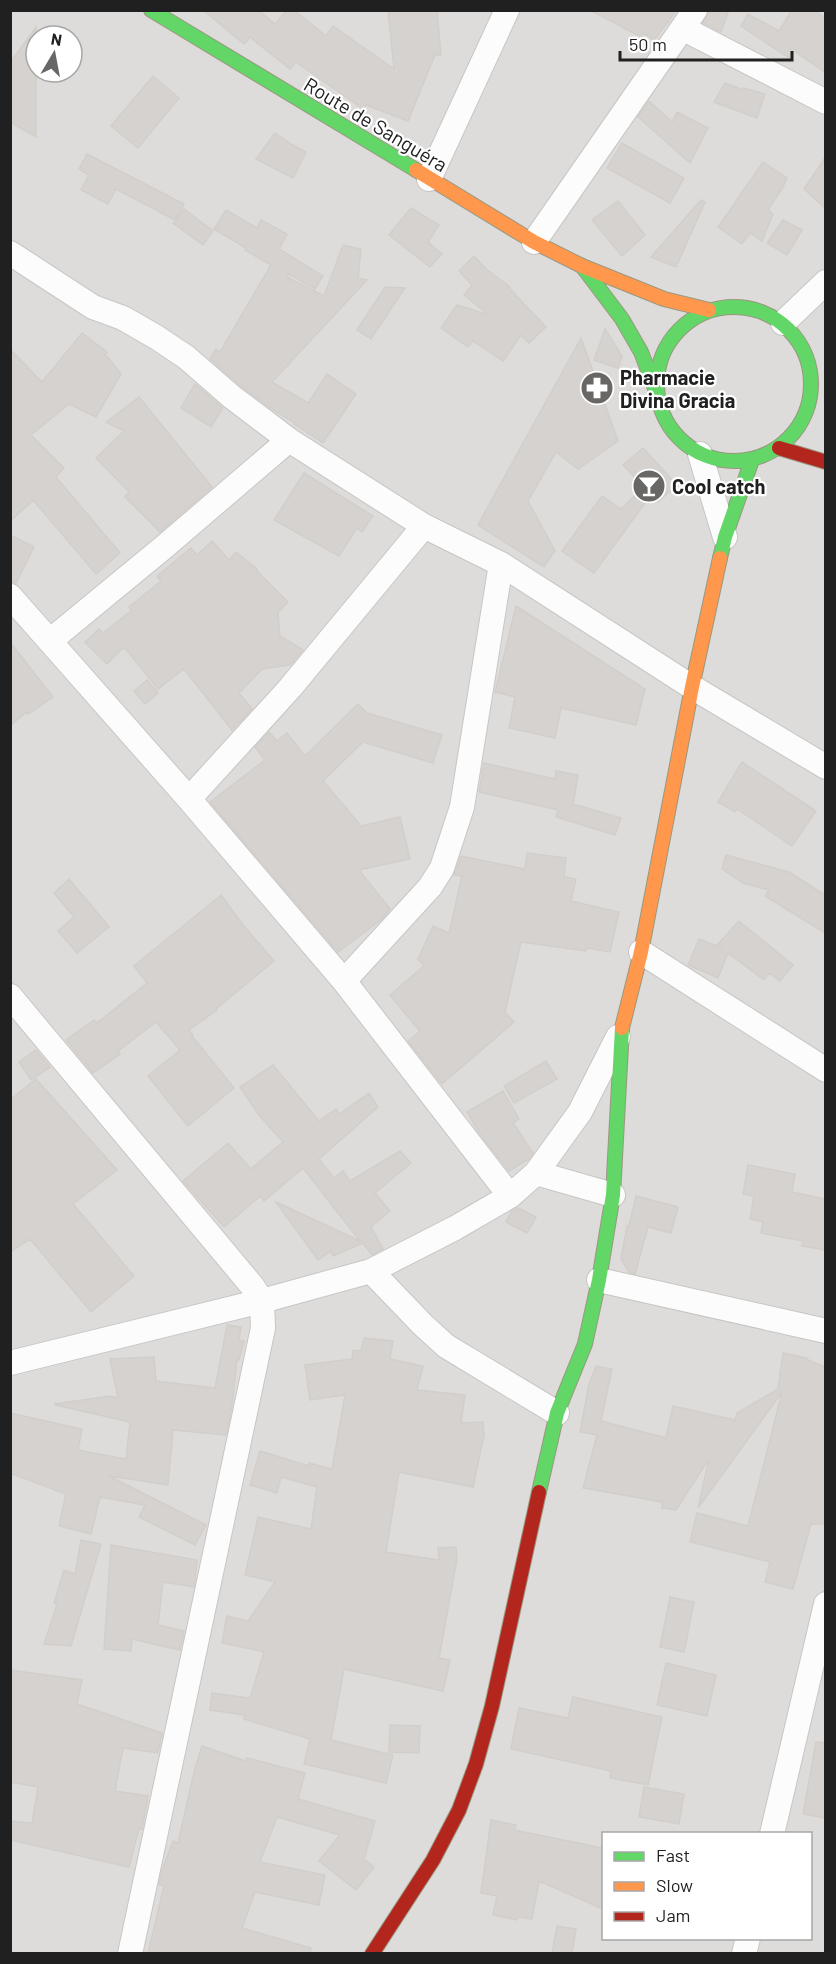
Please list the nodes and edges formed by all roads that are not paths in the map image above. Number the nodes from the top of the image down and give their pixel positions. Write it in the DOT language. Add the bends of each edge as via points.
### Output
graph roads {
  1 [pos="507,10"];
  2 [pos="166,14"];
  3 [pos="689,20"];
  4 [pos="825,102"];
  5 [pos="429,179"];
  6 [pos="534,242"];
  7 [pos="10,253"];
  8 [pos="582,266"];
  9 [pos="825,282"];
  10 [pos="710,310"];
  11 [pos="783,324"];
  12 [pos="812,387"];
  13 [pos="656,392"];
  14 [pos="825,402"];
  15 [pos="289,440"];
  16 [pos="779,448"];
  17 [pos="700,454"];
  18 [pos="752,460"];
  19 [pos="825,462"];
  20 [pos="424,526"];
  21 [pos="725,537"];
  22 [pos="501,564"];
  23 [pos="10,596"];
  24 [pos="51,640"];
  25 [pos="692,687"];
  26 [pos="825,767"];
  27 [pos="189,799"];
  28 [pos="641,952"];
  29 [pos="344,981"];
  30 [pos="10,996"];
  31 [pos="621,1031"];
  32 [pos="825,1070"];
  33 [pos="536,1173"];
  34 [pos="612,1195"];
  35 [pos="510,1196"];
  36 [pos="371,1271"];
  37 [pos="599,1280"];
  38 [pos="262,1301"];
  39 [pos="825,1331"];
  40 [pos="10,1363"];
  41 [pos="557,1413"];
  42 [pos="825,1604"];
  43 [pos="772,1832"];
  44 [pos="130,1953"];
  45 [pos="374,1953"];
  1 -- 5 [label="street"];
  2 -- 5 [label="street, Route de Sanguéra"];
  3 -- 4 [label="street"];
  3 -- 6 [label="street"];
  5 -- 6 [label="street, Route de Sanguéra"];
  6 -- 8 [label="street, Route de Sanguéra"];
  7 -- 15 [label="street" via="93,307 140,327 186,357"];
  8 -- 10 [label="street, Route de Sanguéra" via="664,299"];
  8 -- 13 [label="street, Route de Sanguéra" via="622,319 641,352"];
  9 -- 11 [label="street"];
  10 -- 11 [label="street" via="742,307 764,312"];
  10 -- 13 [label="street" via="686,322 668,342 658,366"];
  11 -- 12 [label="street" via="805,352"];
  12 -- 14 [label="street"];
  12 -- 16 [label="street" via="803,421"];
  13 -- 17 [label="street" via="663,417 679,439"];
  15 -- 20 [label="street"];
  15 -- 24 [label="street"];
  16 -- 18 [label="street"];
  16 -- 19 [label="street"];
  17 -- 18 [label="street" via="726,461"];
  17 -- 21 [label="street"];
  18 -- 21 [label="street"];
  20 -- 22 [label="street"];
  20 -- 27 [label="street" via="290,688"];
  21 -- 25 [label="street"];
  22 -- 25 [label="street"];
  22 -- 29 [label="street" via="462,807 442,868 430,887"];
  23 -- 24 [label="street"];
  24 -- 27 [label="street"];
  25 -- 26 [label="street"];
  25 -- 28 [label="street"];
  27 -- 29 [label="street"];
  28 -- 31 [label="street"];
  28 -- 32 [label="street"];
  29 -- 35 [label="street"];
  30 -- 38 [label="street"];
  31 -- 33 [label="street" via="580,1112"];
  31 -- 34 [label="street"];
  33 -- 34 [label="street"];
  33 -- 35 [label="street"];
  34 -- 37 [label="street"];
  35 -- 36 [label="street"];
  36 -- 38 [label="street"];
  36 -- 41 [label="street" via="446,1346"];
  37 -- 39 [label="street"];
  37 -- 41 [label="street" via="585,1344"];
  38 -- 40 [label="street"];
  38 -- 44 [label="street" via="263,1328"];
  41 -- 45 [label="street" via="476,1764 459,1810 433,1860"];
  42 -- 43 [label="street"];
}
